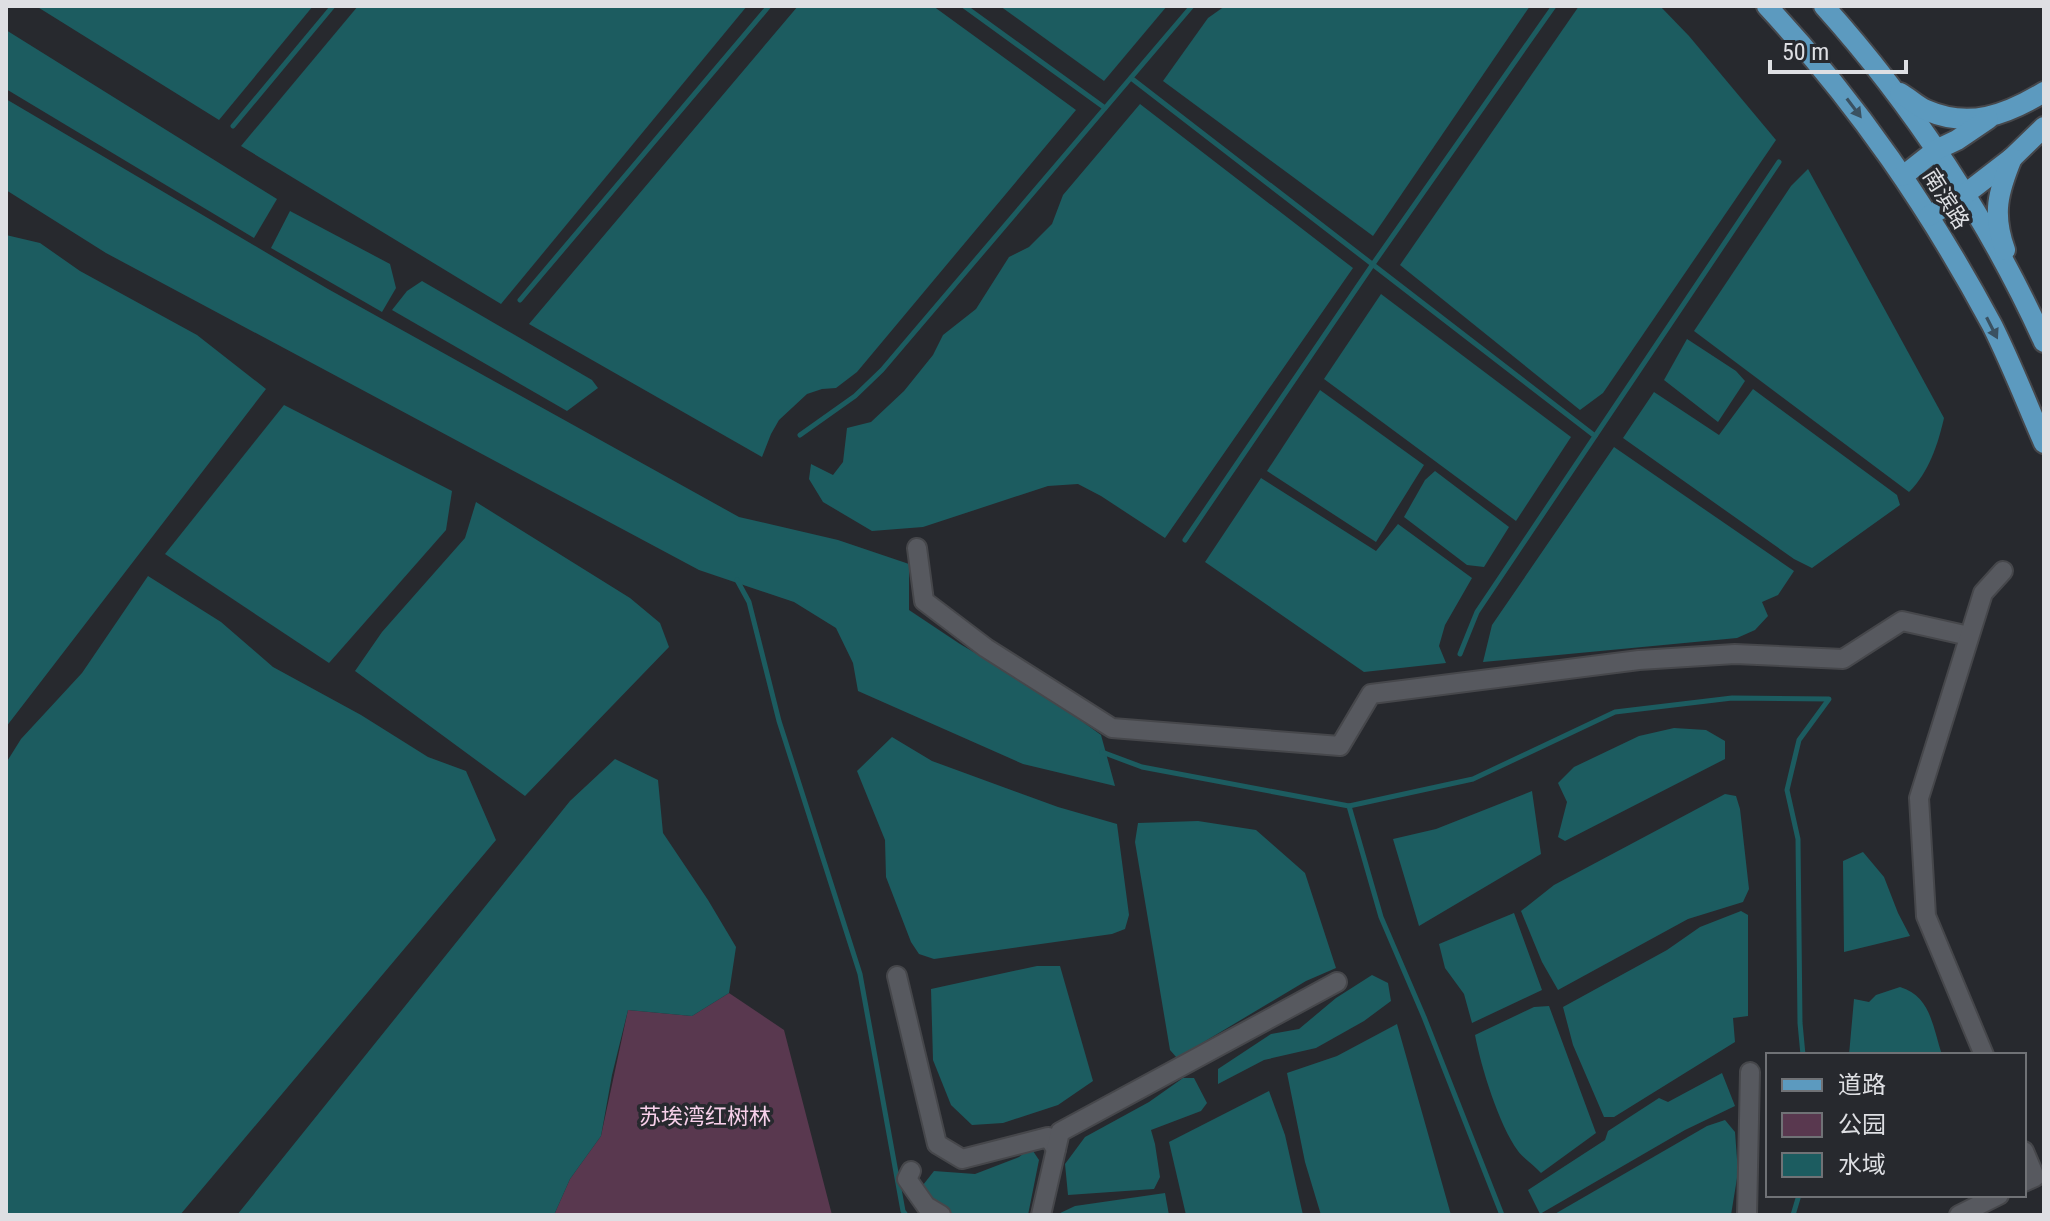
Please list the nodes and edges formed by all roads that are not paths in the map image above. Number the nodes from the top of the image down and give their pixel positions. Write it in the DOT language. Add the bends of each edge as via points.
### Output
graph roads {
  1 [pos="1767,6"];
  2 [pos="1824,6"];
  3 [pos="1889,85"];
  4 [pos="2044,92"];
  5 [pos="1991,116"];
  6 [pos="2044,127"];
  7 [pos="1936,150"];
  8 [pos="2012,158"];
  9 [pos="1903,176"];
  10 [pos="1964,195"];
  11 [pos="1929,216"];
  12 [pos="2020,295"];
  13 [pos="2044,342"];
  14 [pos="2044,443"];
  15 [pos="917,548"];
  16 [pos="2003,571"];
  17 [pos="1969,636"];
  18 [pos="897,976"];
  19 [pos="1337,982"];
  20 [pos="1983,1053"];
  21 [pos="1750,1072"];
  22 [pos="1056,1149"];
  23 [pos="2026,1156"];
  24 [pos="911,1171"];
  25 [pos="2026,1181"];
  26 [pos="1995,1197"];
  27 [pos="941,1215"];
  28 [pos="1041,1215"];
  29 [pos="1747,1215"];
  30 [pos="1959,1215"];
  1 -- 9 [label="main road, 南滨路, one-way" via="1847,99"];
  2 -- 3 [label="main road, 南滨路"];
  3 -- 5 [label="main road" via="1925,110 1979,120"];
  3 -- 7 [label="main road, 南滨路"];
  4 -- 5 [label="main road"];
  5 -- 7 [label="main road"];
  6 -- 8 [label="main road"];
  7 -- 9 [label="main road"];
  7 -- 10 [label="main road, 南滨路"];
  8 -- 10 [label="main road"];
  8 -- 12 [label="main road" via="2000,187 1998,212 2000,237"];
  9 -- 11 [label="main road, 南滨路"];
  10 -- 11 [label="main road"];
  10 -- 12 [label="main road, 南滨路"];
  11 -- 14 [label="main road, 南滨路, one-way" via="1993,329"];
  12 -- 13 [label="main road, 南滨路"];
  15 -- 17 [label="street" via="924,601 986,648 1112,728 1340,746 1371,694 1667,658 1735,654 1843,659 1902,621"];
  16 -- 17 [label="street" via="1983,593"];
  17 -- 20 [label="street" via="1919,798 1926,916"];
  18 -- 22 [label="street" via="937,1144 962,1159 1048,1137"];
  19 -- 22 [label="street" via="1060,1132"];
  21 -- 29 [label="street"];
  22 -- 28 [label="street"];
  23 -- 25 [label="street" via="2035,1177"];
  24 -- 27 [label="street" via="907,1179 926,1206"];
  26 -- 30 [label="street"];
}
